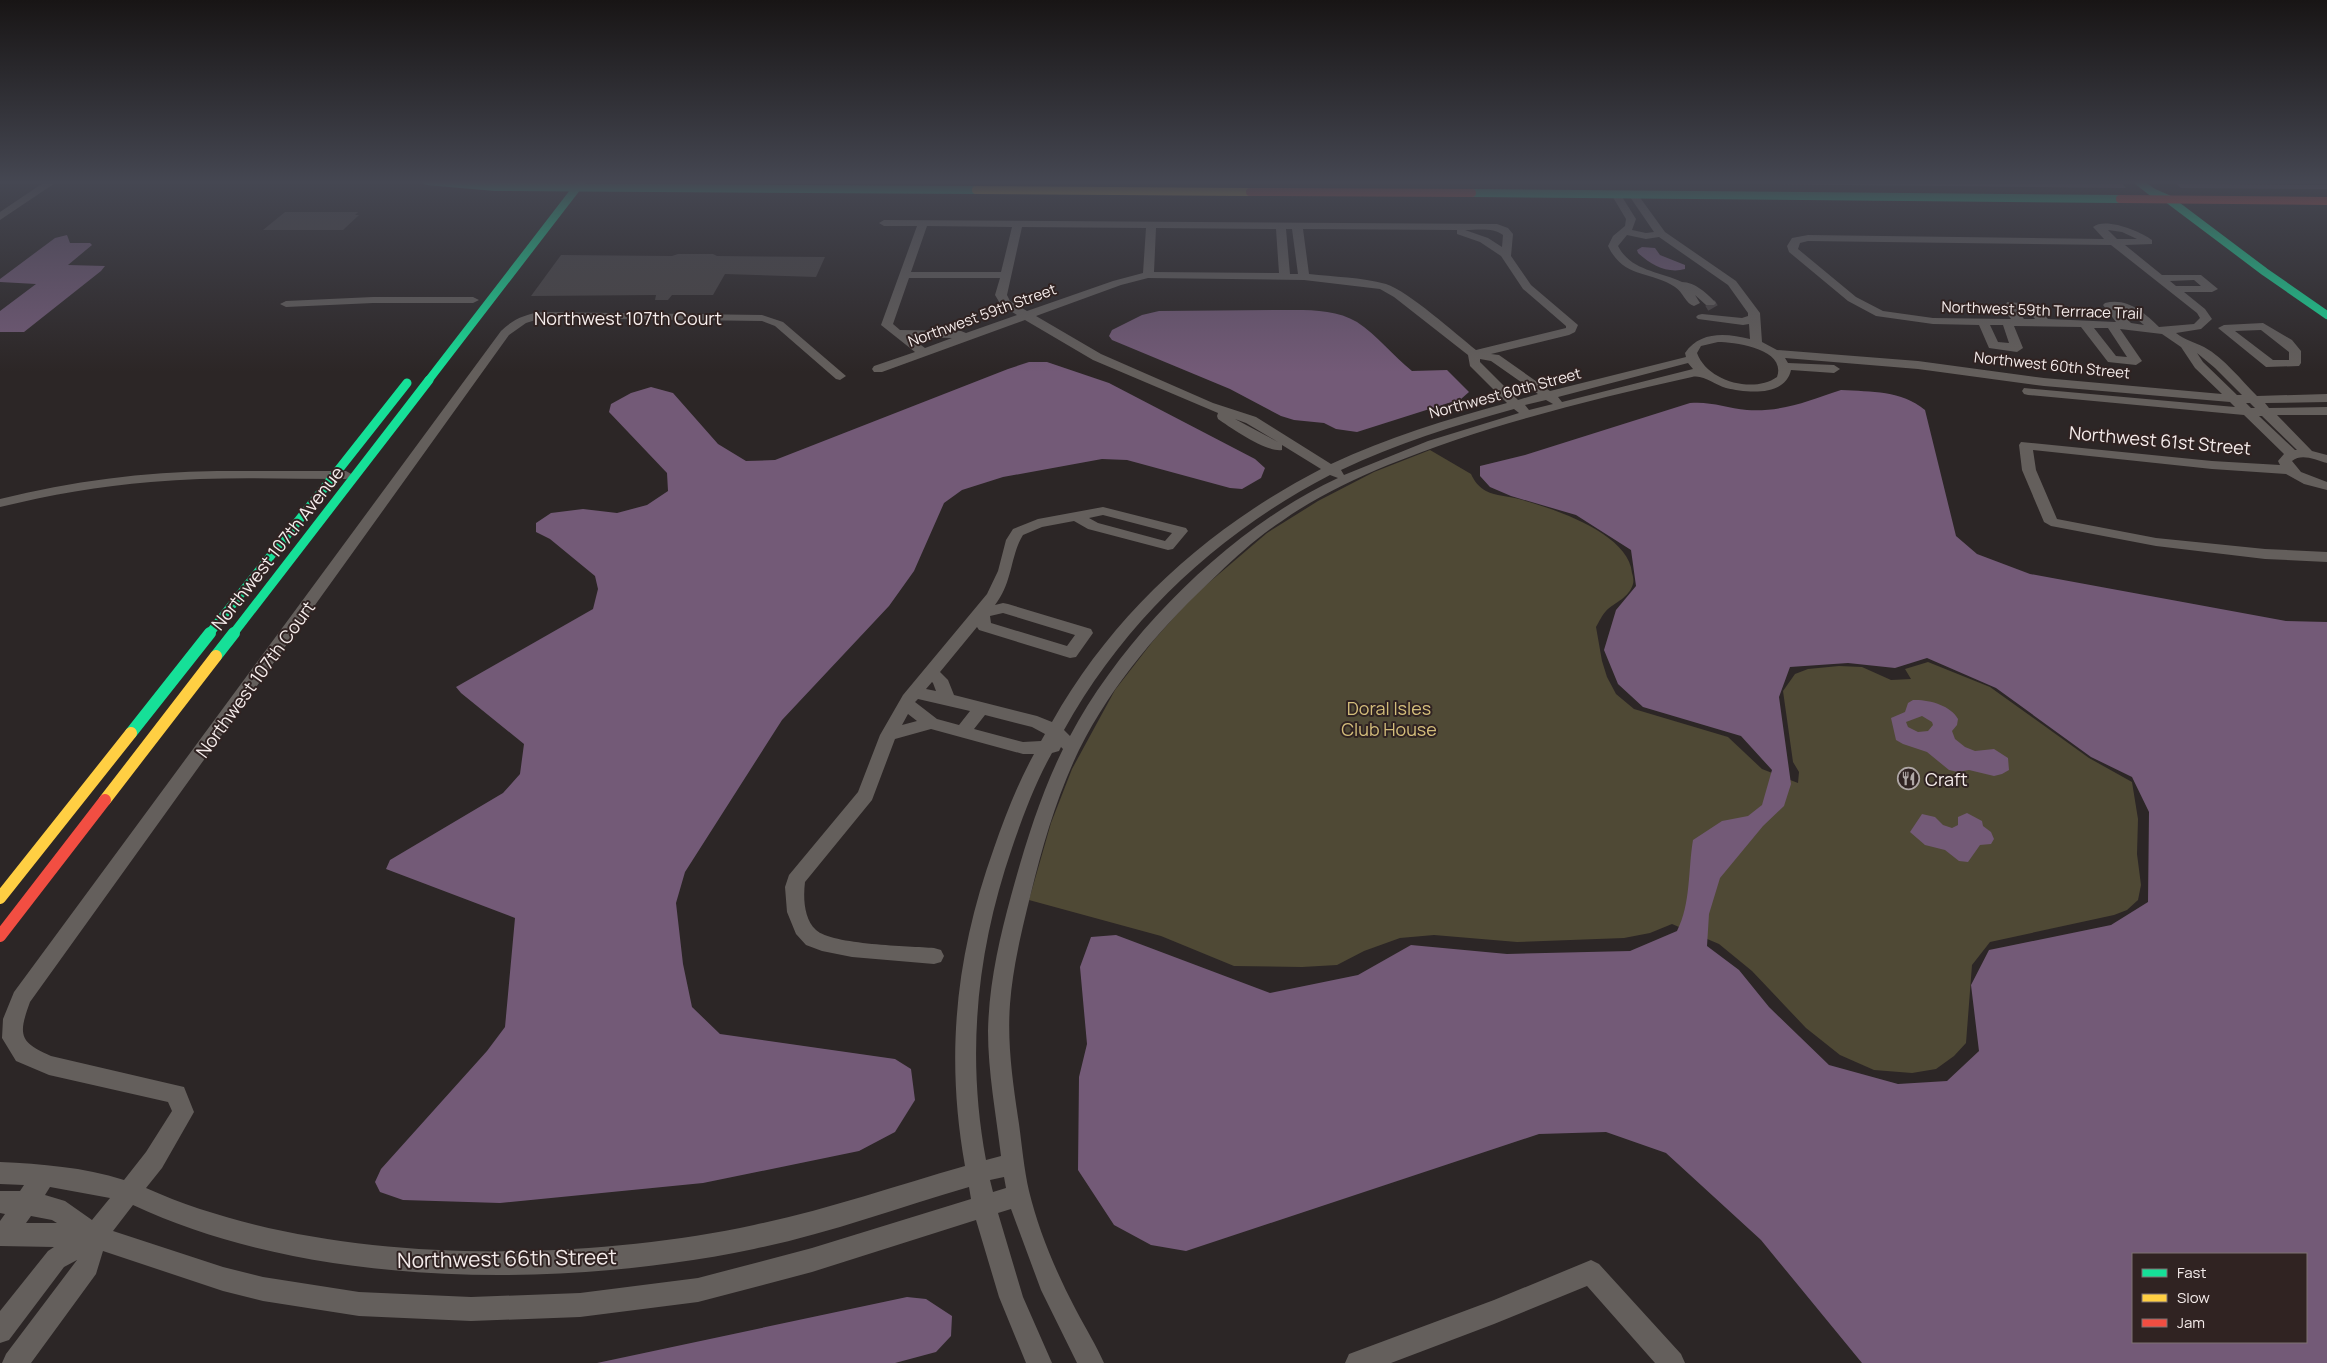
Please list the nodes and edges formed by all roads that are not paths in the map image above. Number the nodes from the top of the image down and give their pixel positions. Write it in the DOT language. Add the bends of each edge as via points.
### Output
graph roads {
  1 [pos="533,245"];
  2 [pos="916,245"];
  3 [pos="1012,245"];
  4 [pos="1150,245"];
  5 [pos="1282,245"];
  6 [pos="1300,245"];
  7 [pos="1493,245"];
  8 [pos="1507,245"];
  9 [pos="1614,245"];
  10 [pos="1677,245"];
  11 [pos="1793,245"];
  12 [pos="2117,245"];
  13 [pos="2213,245"];
  14 [pos="2229,245"];
  15 [pos="1506,256"];
  16 [pos="905,275"];
  17 [pos="1004,275"];
  18 [pos="1148,275"];
  19 [pos="1285,277"];
  20 [pos="1304,277"];
  21 [pos="1661,278"];
  22 [pos="2160,278"];
  23 [pos="2263,284"];
  24 [pos="2173,289"];
  25 [pos="2291,291"];
  26 [pos="476,296"];
  27 [pos="286,304"];
  28 [pos="1698,309"];
  29 [pos="461,314"];
  30 [pos="2327,315"];
  31 [pos="1025,316"];
  32 [pos="1754,318"];
  33 [pos="1720,319"];
  34 [pos="1983,322"];
  35 [pos="2007,322"];
  36 [pos="2021,322"];
  37 [pos="2045,323"];
  38 [pos="2085,324"];
  39 [pos="2202,324"];
  40 [pos="2112,325"];
  41 [pos="2127,326"];
  42 [pos="2327,327"];
  43 [pos="2224,328"];
  44 [pos="2160,330"];
  45 [pos="899,333"];
  46 [pos="972,335"];
  47 [pos="1723,338"];
  48 [pos="1756,344"];
  49 [pos="2183,344"];
  50 [pos="923,352"];
  51 [pos="1774,353"];
  52 [pos="1474,354"];
  53 [pos="1691,359"];
  54 [pos="1784,366"];
  55 [pos="878,369"];
  56 [pos="1701,371"];
  57 [pos="413,375"];
  58 [pos="840,376"];
  59 [pos="1550,396"];
  60 [pos="2327,398"];
  61 [pos="2235,399"];
  62 [pos="2256,400"];
  63 [pos="1517,405"];
  64 [pos="1561,406"];
  65 [pos="2327,411"];
  66 [pos="2248,412"];
  67 [pos="2269,413"];
  68 [pos="1529,415"];
  69 [pos="2308,454"];
  70 [pos="2292,455"];
  71 [pos="2327,459"];
  72 [pos="2290,470"];
  73 [pos="334,475"];
  74 [pos="355,475"];
  75 [pos="1333,478"];
  76 [pos="2327,486"];
  77 [pos="0,503"];
  78 [pos="1076,516"];
  79 [pos="2327,557"];
  80 [pos="982,613"];
  81 [pos="931,673"];
  82 [pos="910,698"];
  83 [pos="948,699"];
  84 [pos="981,708"];
  85 [pos="931,723"];
  86 [pos="1054,731"];
  87 [pos="963,732"];
  88 [pos="888,735"];
  89 [pos="1045,747"];
  90 [pos="1072,747"];
  91 [pos="0,898"];
  92 [pos="0,936"];
  93 [pos="934,956"];
  94 [pos="1013,1163"];
  95 [pos="0,1173"];
  96 [pos="977,1173"];
  97 [pos="45,1175"];
  98 [pos="129,1193"];
  99 [pos="1019,1195"];
  100 [pos="0,1202"];
  101 [pos="26,1203"];
  102 [pos="985,1206"];
  103 [pos="2,1234"];
  104 [pos="94,1236"];
  105 [pos="0,1331"];
  106 [pos="1363,1362"];
  107 [pos="15,1363"];
  108 [pos="1040,1363"];
  109 [pos="1091,1363"];
  110 [pos="1672,1363"];
  1 -- 74 [label="street, Northwest 107th Avenue"];
  2 -- 16 [label="street"];
  3 -- 17 [label="street"];
  4 -- 18 [label="street"];
  5 -- 19 [label="street"];
  6 -- 20 [label="street"];
  7 -- 15 [label="street"];
  8 -- 15 [label="street"];
  9 -- 21 [label="street" via="1616,255 1626,264"];
  10 -- 32 [label="street" via="1732,283 1744,296"];
  11 -- 34 [label="street, Northwest 59th Terrrace Trail" via="1793,250 1852,299 1880,314 1933,321"];
  12 -- 22 [label="street, Northwest 59th Terrrace Trail"];
  13 -- 23 [label="street"];
  14 -- 25 [label="street"];
  15 -- 52 [label="street" via="1527,287 1572,325 1571,330"];
  16 -- 17 [label="street"];
  16 -- 45 [label="street" via="887,324"];
  17 -- 31 [label="street" via="1001,295 1005,303"];
  18 -- 19 [label="street, Northwest 59th Street"];
  18 -- 31 [label="street, Northwest 59th Street" via="1117,282"];
  19 -- 20 [label="street, Northwest 59th Street"];
  20 -- 52 [label="street, Northwest 59th Street" via="1348,280 1384,288 1421,311"];
  21 -- 28 [label="street" via="1688,293"];
  21 -- 33 [label="street" via="1701,294"];
  22 -- 24 [label="street"];
  22 -- 24 [label="street" via="2197,277 2212,289"];
  23 -- 25 [label="street"];
  23 -- 42 [label="street"];
  24 -- 39 [label="street" via="2201,311 2206,318"];
  25 -- 30 [label="street"];
  26 -- 27 [label="street"];
  26 -- 29 [label="street"];
  28 -- 33 [label="street"];
  28 -- 47 [label="street"];
  31 -- 46 [label="street, Northwest 59th Street"];
  31 -- 75 [label="street" via="1097,357 1209,406 1239,428"];
  32 -- 33 [label="street" via="1743,322"];
  32 -- 48 [label="street"];
  33 -- 47 [label="street"];
  34 -- 35 [label="street, Northwest 59th Terrrace Trail"];
  34 -- 35 [label="street" via="1993,345 2017,348"];
  35 -- 36 [label="street, Northwest 59th Terrrace Trail"];
  36 -- 37 [label="street, Northwest 59th Terrrace Trail"];
  36 -- 37 [label="street" via="2010,310 2012,304 2030,306"];
  37 -- 38 [label="street, Northwest 59th Terrrace Trail"];
  38 -- 40 [label="street, Northwest 59th Terrrace Trail"];
  38 -- 40 [label="street" via="2112,359 2136,361"];
  39 -- 43 [label="street"];
  39 -- 44 [label="street, Northwest 59th Terrrace Trail" via="2196,328"];
  40 -- 41 [label="street, Northwest 59th Terrrace Trail"];
  41 -- 44 [label="street, Northwest 59th Terrrace Trail"];
  41 -- 44 [label="street" via="2109,305 2133,309"];
  43 -- 43 [label="street" via="2262,326 2295,350 2295,363 2270,364"];
  44 -- 49 [label="street"];
  45 -- 46 [label="street"];
  45 -- 50 [label="street"];
  46 -- 50 [label="street, Northwest 59th Street"];
  47 -- 48 [label="street"];
  47 -- 53 [label="street" via="1697,344 1692,348"];
  48 -- 51 [label="street"];
  49 -- 61 [label="street" via="2199,365"];
  49 -- 62 [label="street" via="2200,350"];
  50 -- 55 [label="street, Northwest 59th Street"];
  51 -- 54 [label="street"];
  51 -- 61 [label="street, Northwest 60th Street"];
  52 -- 59 [label="street" via="1495,358"];
  52 -- 63 [label="street" via="1474,362"];
  53 -- 56 [label="street"];
  53 -- 59 [label="street, Northwest 60th Street"];
  54 -- 56 [label="street" via="1781,380 1762,388 1738,387"];
  54 -- 66 [label="street, Northwest 60th Street" via="1927,377 2054,394"];
  56 -- 64 [label="street, Northwest 60th Street"];
  57 -- 73 [label="street, Northwest 107th Avenue"];
  58 -- 98 [label="street, Northwest 107th Court" via="779,324 762,318 542,316 522,320 505,333 21,998 13,1019 12,1038 23,1054 49,1065 176,1094 183,1112"];
  59 -- 63 [label="street, Northwest 60th Street"];
  59 -- 64 [label="street"];
  60 -- 62 [label="street, Northwest 60th Street"];
  61 -- 62 [label="street, Northwest 60th Street"];
  61 -- 66 [label="street"];
  62 -- 67 [label="street"];
  63 -- 68 [label="street"];
  63 -- 75 [label="street, Northwest 60th Street" via="1430,430"];
  64 -- 68 [label="street, Northwest 60th Street"];
  65 -- 67 [label="street, Northwest 60th Street"];
  66 -- 67 [label="street, Northwest 60th Street"];
  66 -- 70 [label="street"];
  67 -- 69 [label="street"];
  68 -- 75 [label="street, Northwest 60th Street"];
  69 -- 70 [label="street"];
  69 -- 71 [label="street"];
  70 -- 72 [label="street" via="2285,461"];
  72 -- 76 [label="street" via="2305,480"];
  72 -- 79 [label="street, Northwest 61st Street" via="2026,446 2029,470 2051,522 2156,542"];
  73 -- 74 [label="street"];
  73 -- 77 [label="street" via="140,478 63,489"];
  73 -- 91 [label="street, Northwest 107th Avenue"];
  74 -- 92 [label="street, Northwest 107th Avenue"];
  75 -- 86 [label="street" via="1294,489 1238,524 1174,576 1123,630 1068,706"];
  75 -- 90 [label="street" via="1263,527 1170,610 1121,670"];
  78 -- 78 [label="street" via="1093,526 1168,546 1181,531 1109,511"];
  78 -- 80 [label="street" via="1038,523 1018,532 1000,584"];
  80 -- 80 [label="street" via="984,626 1070,654 1085,633 1003,608"];
  80 -- 81 [label="street"];
  81 -- 82 [label="street"];
  81 -- 83 [label="street" via="940,680"];
  82 -- 83 [label="street"];
  82 -- 85 [label="street"];
  82 -- 88 [label="street"];
  83 -- 84 [label="street"];
  84 -- 86 [label="street" via="1037,722"];
  84 -- 87 [label="street"];
  85 -- 87 [label="street"];
  85 -- 88 [label="street"];
  86 -- 89 [label="street"];
  86 -- 90 [label="street"];
  87 -- 89 [label="street" via="1023,748"];
  88 -- 93 [label="street" via="866,795 796,880 795,899 803,928 814,941"];
  89 -- 90 [label="street"];
  89 -- 96 [label="street" via="1006,834 983,909 971,964 964,1063"];
  90 -- 94 [label="street" via="1037,836 1008,948 1001,992 1000,1052"];
  94 -- 96 [label="street, Northwest 66th Street"];
  94 -- 99 [label="street"];
  95 -- 97 [label="street, Northwest 66th Street"];
  96 -- 98 [label="street, Northwest 66th Street" via="791,1228 713,1244 576,1261 420,1262 357,1255 281,1242 171,1211"];
  96 -- 102 [label="street"];
  97 -- 98 [label="street, Northwest 66th Street"];
  97 -- 101 [label="street"];
  98 -- 104 [label="street, Northwest 107th Court"];
  99 -- 102 [label="street"];
  99 -- 109 [label="street" via="1045,1273"];
  100 -- 101 [label="street"];
  101 -- 103 [label="street"];
  101 -- 104 [label="street" via="58,1209"];
  102 -- 104 [label="street" via="812,1260 698,1290 525,1308 404,1307 287,1293 222,1279"];
  102 -- 108 [label="street" via="1011,1298"];
  103 -- 104 [label="street"];
  104 -- 105 [label="street, Northwest 107th Court" via="56,1259"];
  104 -- 107 [label="street, Northwest 107th Court" via="88,1266"];
  106 -- 110 [label="street" via="1591,1272"];
}
